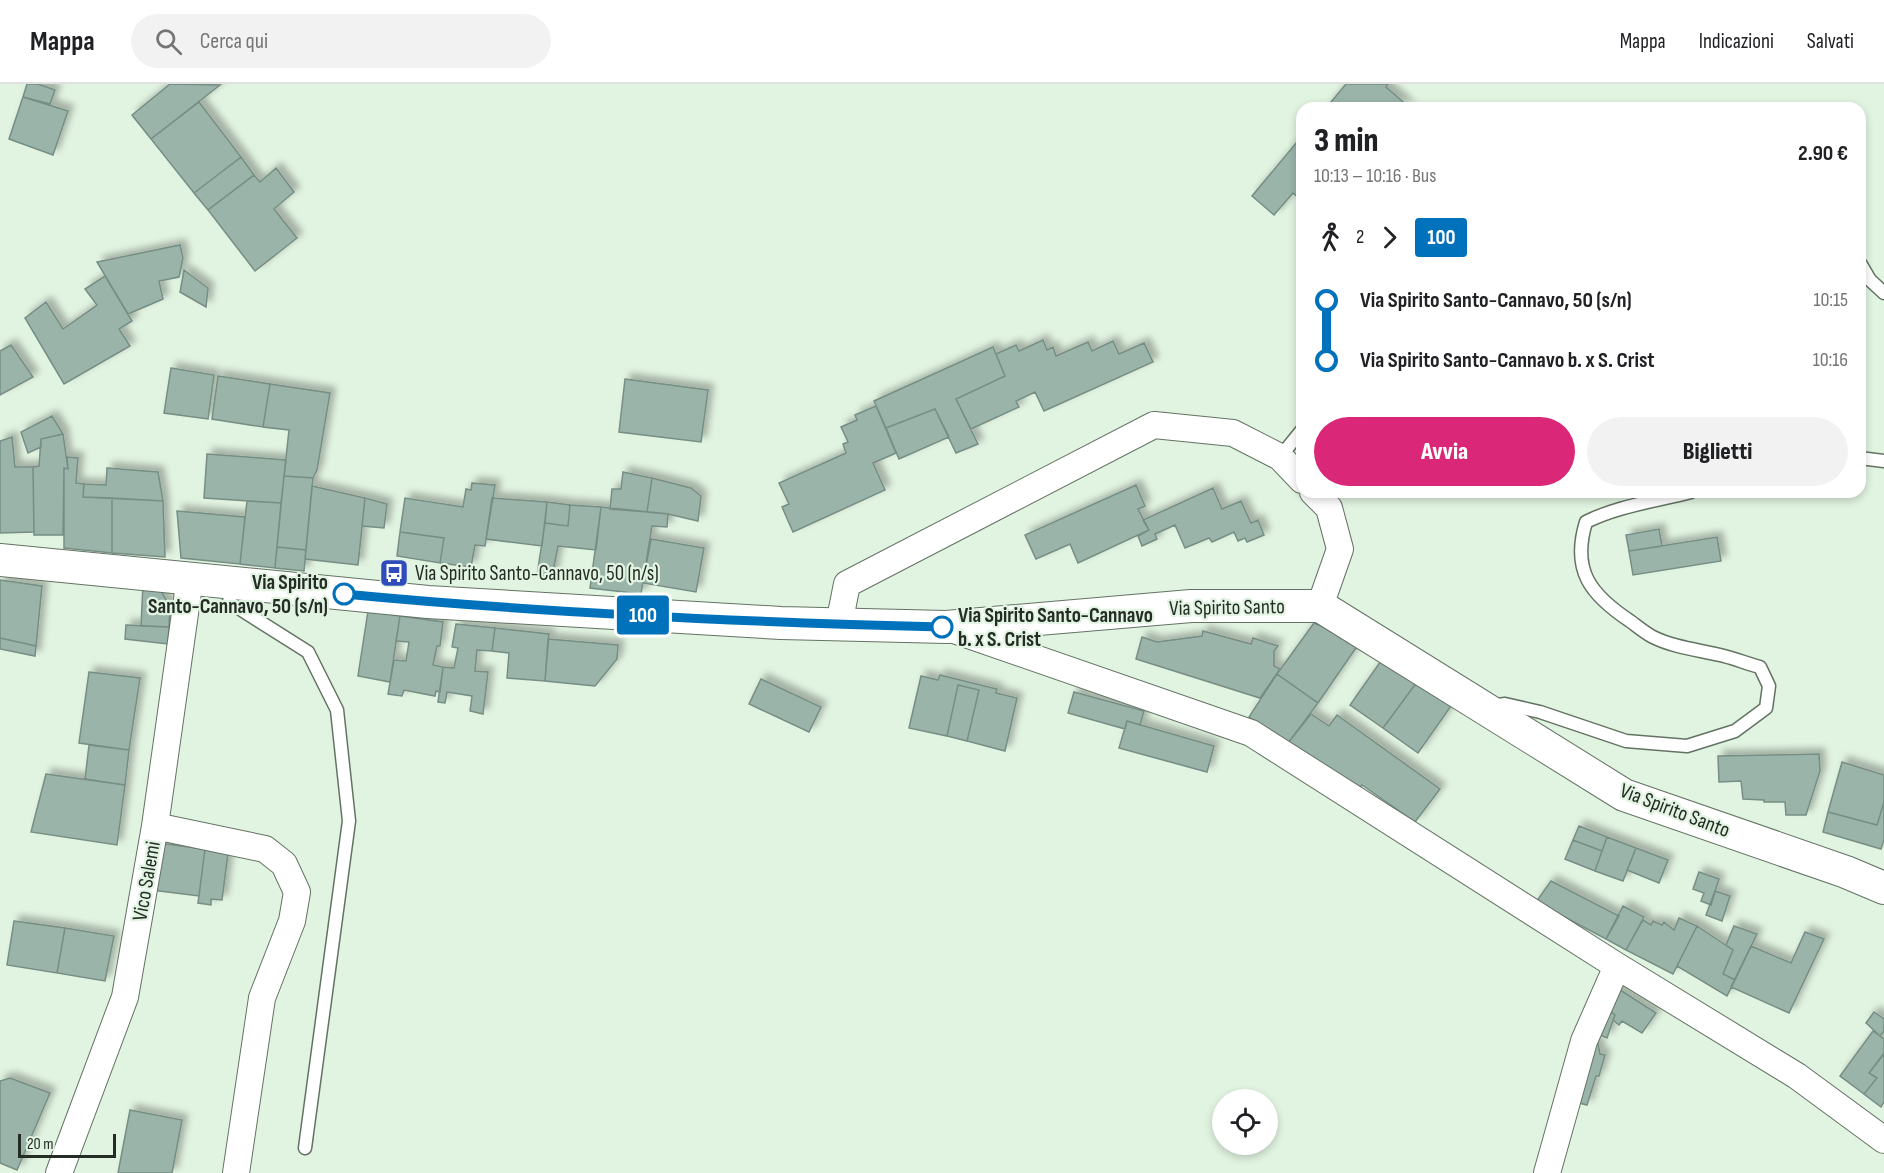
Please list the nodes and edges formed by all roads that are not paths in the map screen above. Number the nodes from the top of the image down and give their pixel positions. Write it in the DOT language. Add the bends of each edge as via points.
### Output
graph roads {
  1 [pos="1866,274"];
  2 [pos="1884,293"];
  3 [pos="1296,437"];
  4 [pos="1280,457"];
  5 [pos="1866,459"];
  6 [pos="1884,461"];
  7 [pos="1296,474"];
  8 [pos="1319,498"];
  9 [pos="1666,498"];
  10 [pos="0,560"];
  11 [pos="190,578"];
  12 [pos="232,582"];
  13 [pos="1320,606"];
  14 [pos="839,624"];
  15 [pos="946,627"];
  16 [pos="1486,708"];
  17 [pos="155,826"];
  18 [pos="1884,888"];
  19 [pos="1617,966"];
  20 [pos="1884,1140"];
  21 [pos="305,1148"];
  22 [pos="59,1173"];
  23 [pos="236,1173"];
  24 [pos="1546,1173"];
  1 -- 2 [label="lane"];
  3 -- 4 [label="lane"];
  4 -- 7 [label="street"];
  4 -- 14 [label="street" via="1233,433 1154,425 847,584"];
  5 -- 6 [label="lane"];
  8 -- 13 [label="street" via="1329,508 1340,549"];
  9 -- 16 [label="lane" via="1606,512 1586,522 1580,542 1589,586 1609,607 1653,637 1760,667 1769,686 1766,708 1735,731 1687,746 1626,741 1505,704"];
  10 -- 11 [label="street, Via Spirito Santo"];
  11 -- 12 [label="street, Via Spirito Santo"];
  11 -- 17 [label="street, Vico Salemi"];
  12 -- 14 [label="street, Via Spirito Santo" via="428,602"];
  12 -- 21 [label="lane" via="229,602 308,652 337,710 348,821"];
  13 -- 15 [label="street, Via Spirito Santo" via="1191,606"];
  13 -- 16 [label="street, Via Spirito Santo"];
  14 -- 15 [label="street, Via Spirito Santo"];
  15 -- 19 [label="street" via="1251,733"];
  16 -- 18 [label="street, Via Spirito Santo" via="1624,795"];
  17 -- 22 [label="street, Vico Salemi" via="125,997"];
  17 -- 23 [label="street" via="265,849 284,864 297,892 292,921 262,998"];
  19 -- 20 [label="street" via="1797,1076"];
  19 -- 24 [label="street" via="1584,1041"];
}
